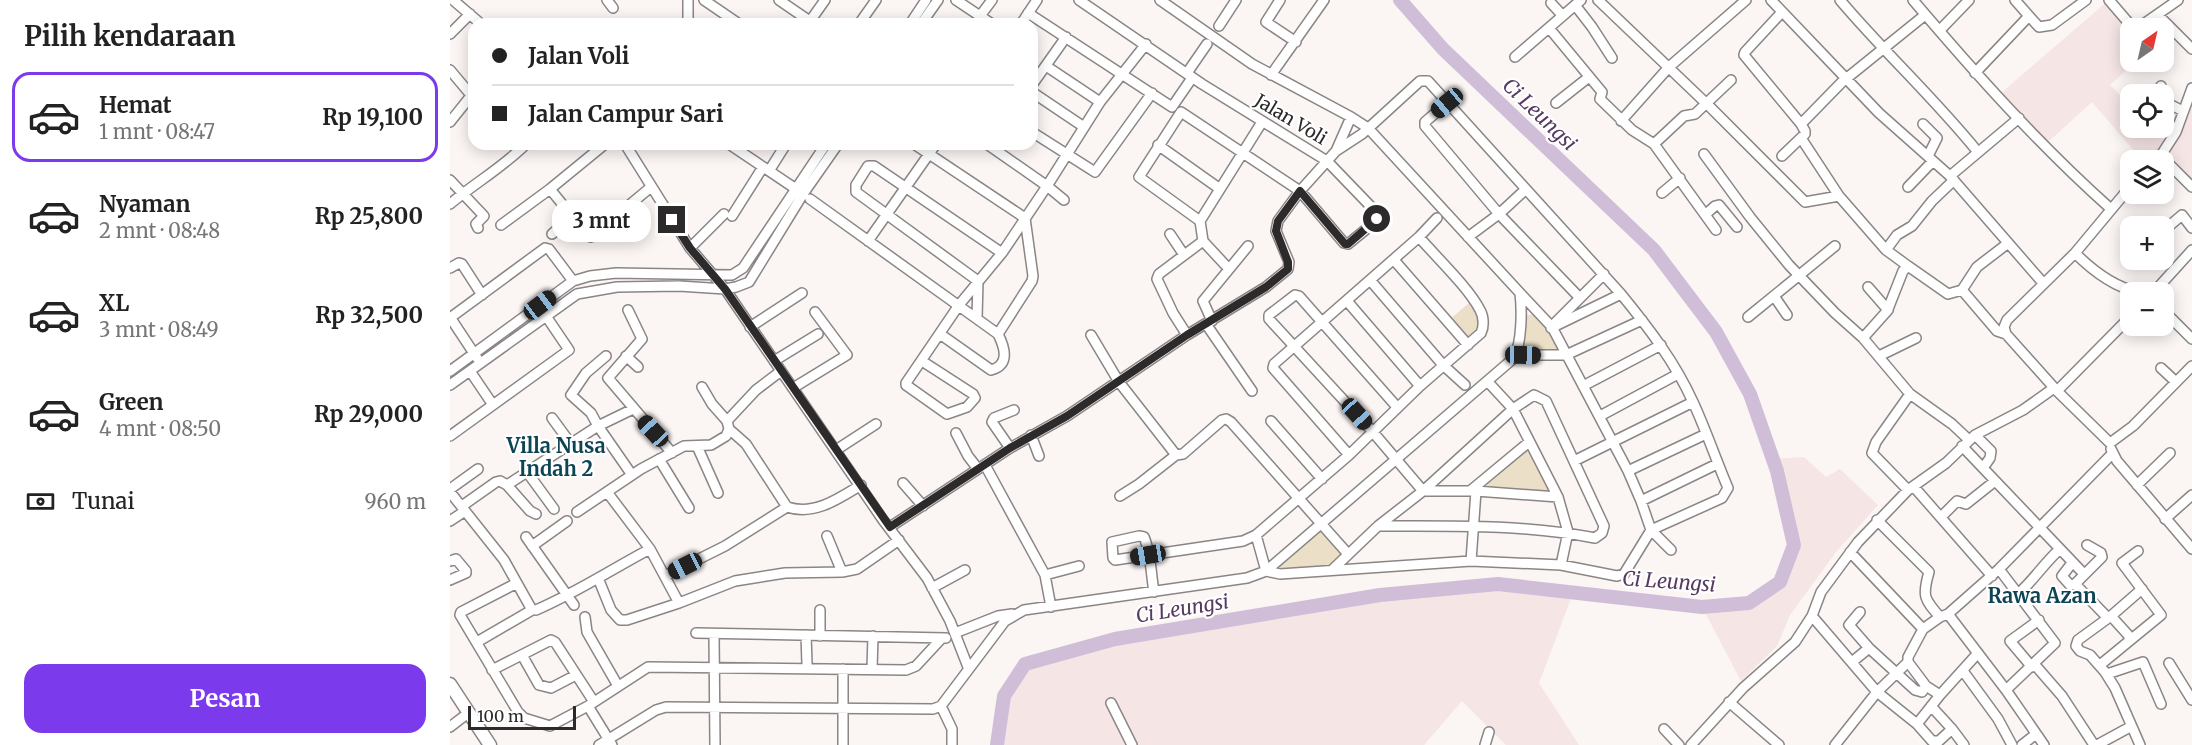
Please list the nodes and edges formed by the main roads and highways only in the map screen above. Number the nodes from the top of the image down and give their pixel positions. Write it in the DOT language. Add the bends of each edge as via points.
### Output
graph roads {
  1 [pos="453,689"];
  2 [pos="483,745"];
  3 [pos="490,745"];
  1 -- 2 [label="main road" via="463,717"];
  1 -- 3 [label="main road"];
}
